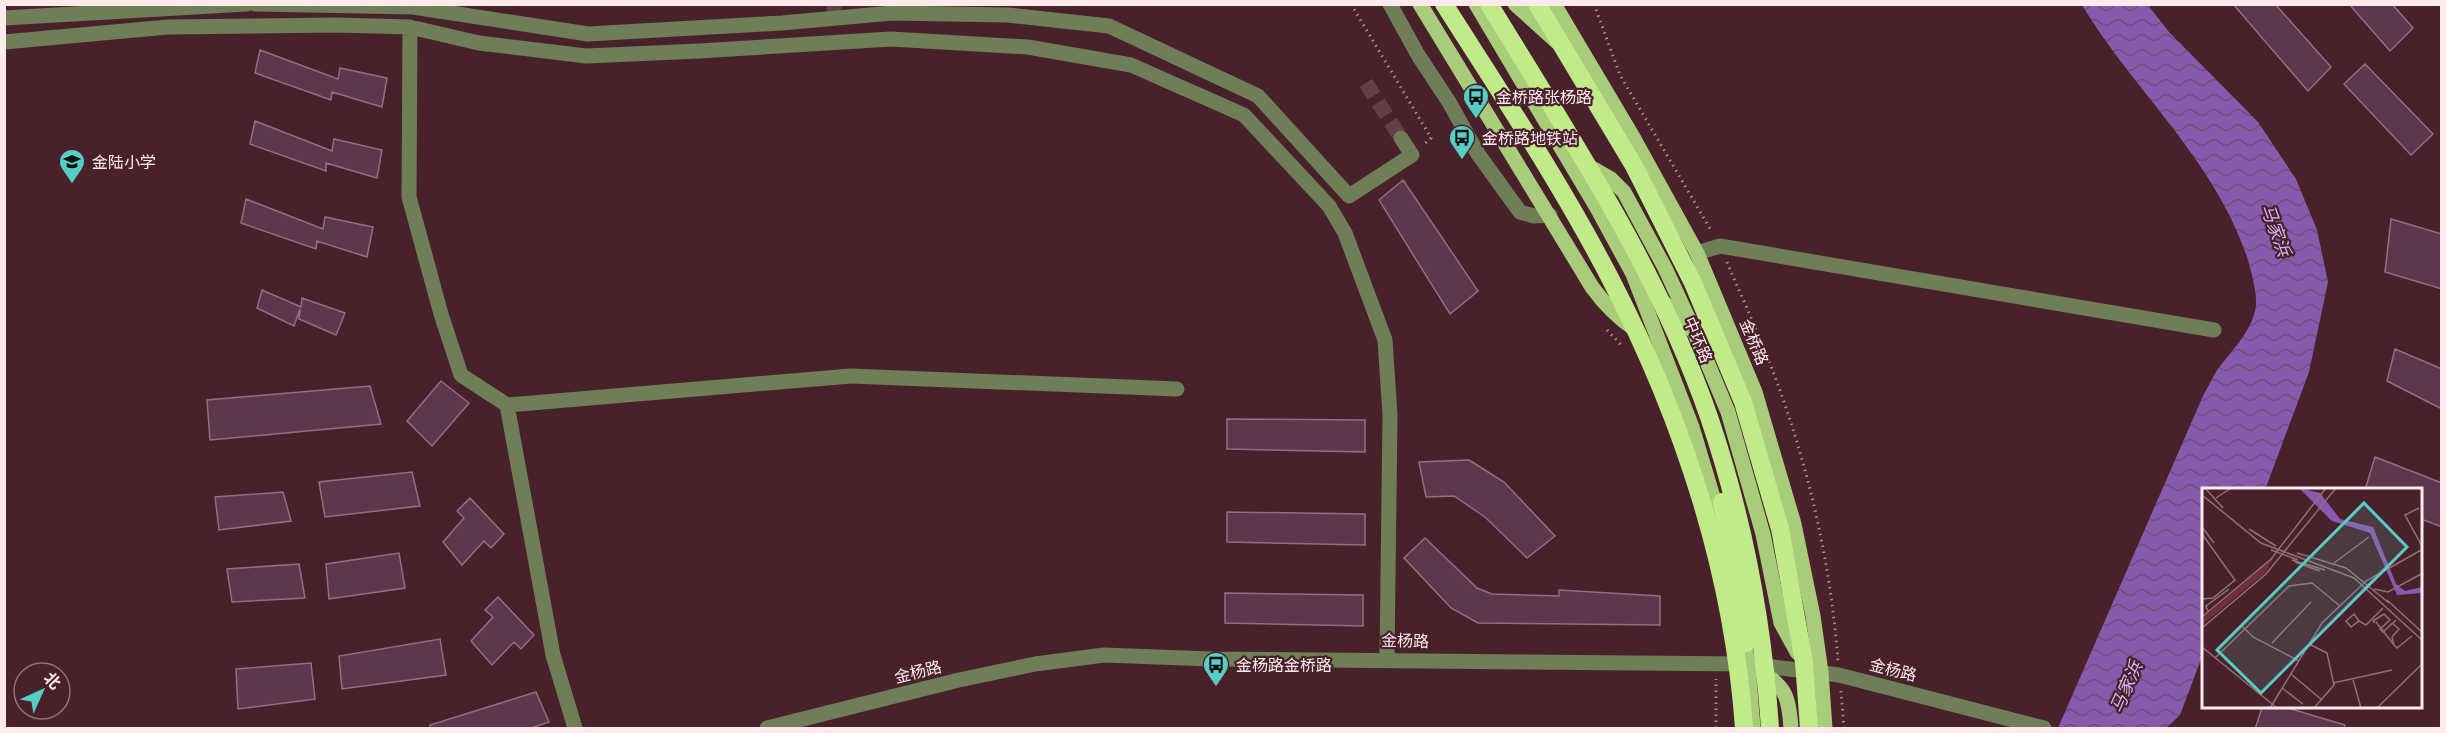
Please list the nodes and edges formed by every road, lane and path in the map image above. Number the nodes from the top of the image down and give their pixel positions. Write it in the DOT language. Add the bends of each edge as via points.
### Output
graph roads {
  1 [pos="247,4"];
  2 [pos="255,4"];
  3 [pos="1351,4"];
  4 [pos="1390,4"];
  5 [pos="1420,4"];
  6 [pos="1444,4"];
  7 [pos="1476,4"];
  8 [pos="1489,4"];
  9 [pos="1515,4"];
  10 [pos="1536,4"];
  11 [pos="1554,4"];
  12 [pos="4,18"];
  13 [pos="410,27"];
  14 [pos="4,42"];
  15 [pos="1598,77"];
  16 [pos="1401,138"];
  17 [pos="1563,150"];
  18 [pos="1412,155"];
  19 [pos="1550,215"];
  20 [pos="1697,253"];
  21 [pos="1634,274"];
  22 [pos="1604,327"];
  23 [pos="2214,330"];
  24 [pos="1695,333"];
  25 [pos="1661,345"];
  26 [pos="1630,354"];
  27 [pos="1685,357"];
  28 [pos="1177,389"];
  29 [pos="507,405"];
  30 [pos="1387,659"];
  31 [pos="1716,664"];
  32 [pos="1748,664"];
  33 [pos="1821,672"];
  34 [pos="818,722"];
  35 [pos="575,729"];
  36 [pos="767,729"];
  37 [pos="1716,729"];
  38 [pos="1744,729"];
  39 [pos="1753,729"];
  40 [pos="1770,729"];
  41 [pos="1791,729"];
  42 [pos="1809,729"];
  43 [pos="1825,729"];
  44 [pos="2044,729"];
  1 -- 12 [label="street"];
  2 -- 18 [label="street" via="413,7 588,34 782,23 892,12 1008,15 1109,26 1258,96 1349,196"];
  3 -- 18 [label="path" via="1431,138"];
  4 -- 19 [label="street" via="1478,154 1520,212"];
  5 -- 19 [label="main road"];
  6 -- 38 [label="highway, bridge" via="1569,205 1611,278 1644,347 1696,483 1716,551 1732,629"];
  7 -- 17 [label="main road"];
  8 -- 27 [label="highway, 中环路, bridge" via="1600,186"];
  9 -- 15 [label="main road"];
  10 -- 42 [label="highway, 中环路, bridge" via="1634,166 1693,282 1743,402 1780,530 1804,662"];
  11 -- 15 [label="main road, 金桥路"];
  13 -- 14 [label="street" via="168,27"];
  13 -- 29 [label="street" via="409,197 461,375"];
  13 -- 30 [label="street" via="479,43 586,56 891,39 1028,46 1131,65 1244,116 1329,206 1345,233 1385,340 1390,415"];
  15 -- 20 [label="main road, 金桥路"];
  16 -- 18 [label="street"];
  17 -- 21 [label="main road"];
  17 -- 24 [label="main road" via="1611,179 1624,192"];
  19 -- 25 [label="main road" via="1605,304 1623,321"];
  20 -- 23 [label="street" via="1720,246"];
  20 -- 33 [label="main road, 金桥路" via="1755,392 1791,513"];
  21 -- 24 [label="main road"];
  21 -- 25 [label="main road"];
  22 -- 26 [label="path"];
  24 -- 33 [label="main road" via="1731,423 1763,534 1780,623 1797,652"];
  25 -- 32 [label="main road" via="1692,427 1727,545"];
  27 -- 39 [label="highway, bridge" via="1717,476 1739,588"];
  27 -- 40 [label="highway, 中环路, bridge" via="1709,417 1744,541 1766,662"];
  28 -- 29 [label="street" via="851,376"];
  29 -- 35 [label="street" via="552,655"];
  30 -- 31 [label="street, 金杨路"];
  30 -- 34 [label="street, 金杨路" via="1104,655 1035,664"];
  31 -- 32 [label="street, 金杨路"];
  31 -- 37 [label="path"];
  32 -- 33 [label="street, 金杨路"];
  32 -- 39 [label="main road"];
  32 -- 41 [label="main road" via="1777,681 1790,704"];
  33 -- 43 [label="main road, 金桥路"];
  33 -- 44 [label="street, 金杨路"];
  34 -- 36 [label="street, 金杨路"];
}
